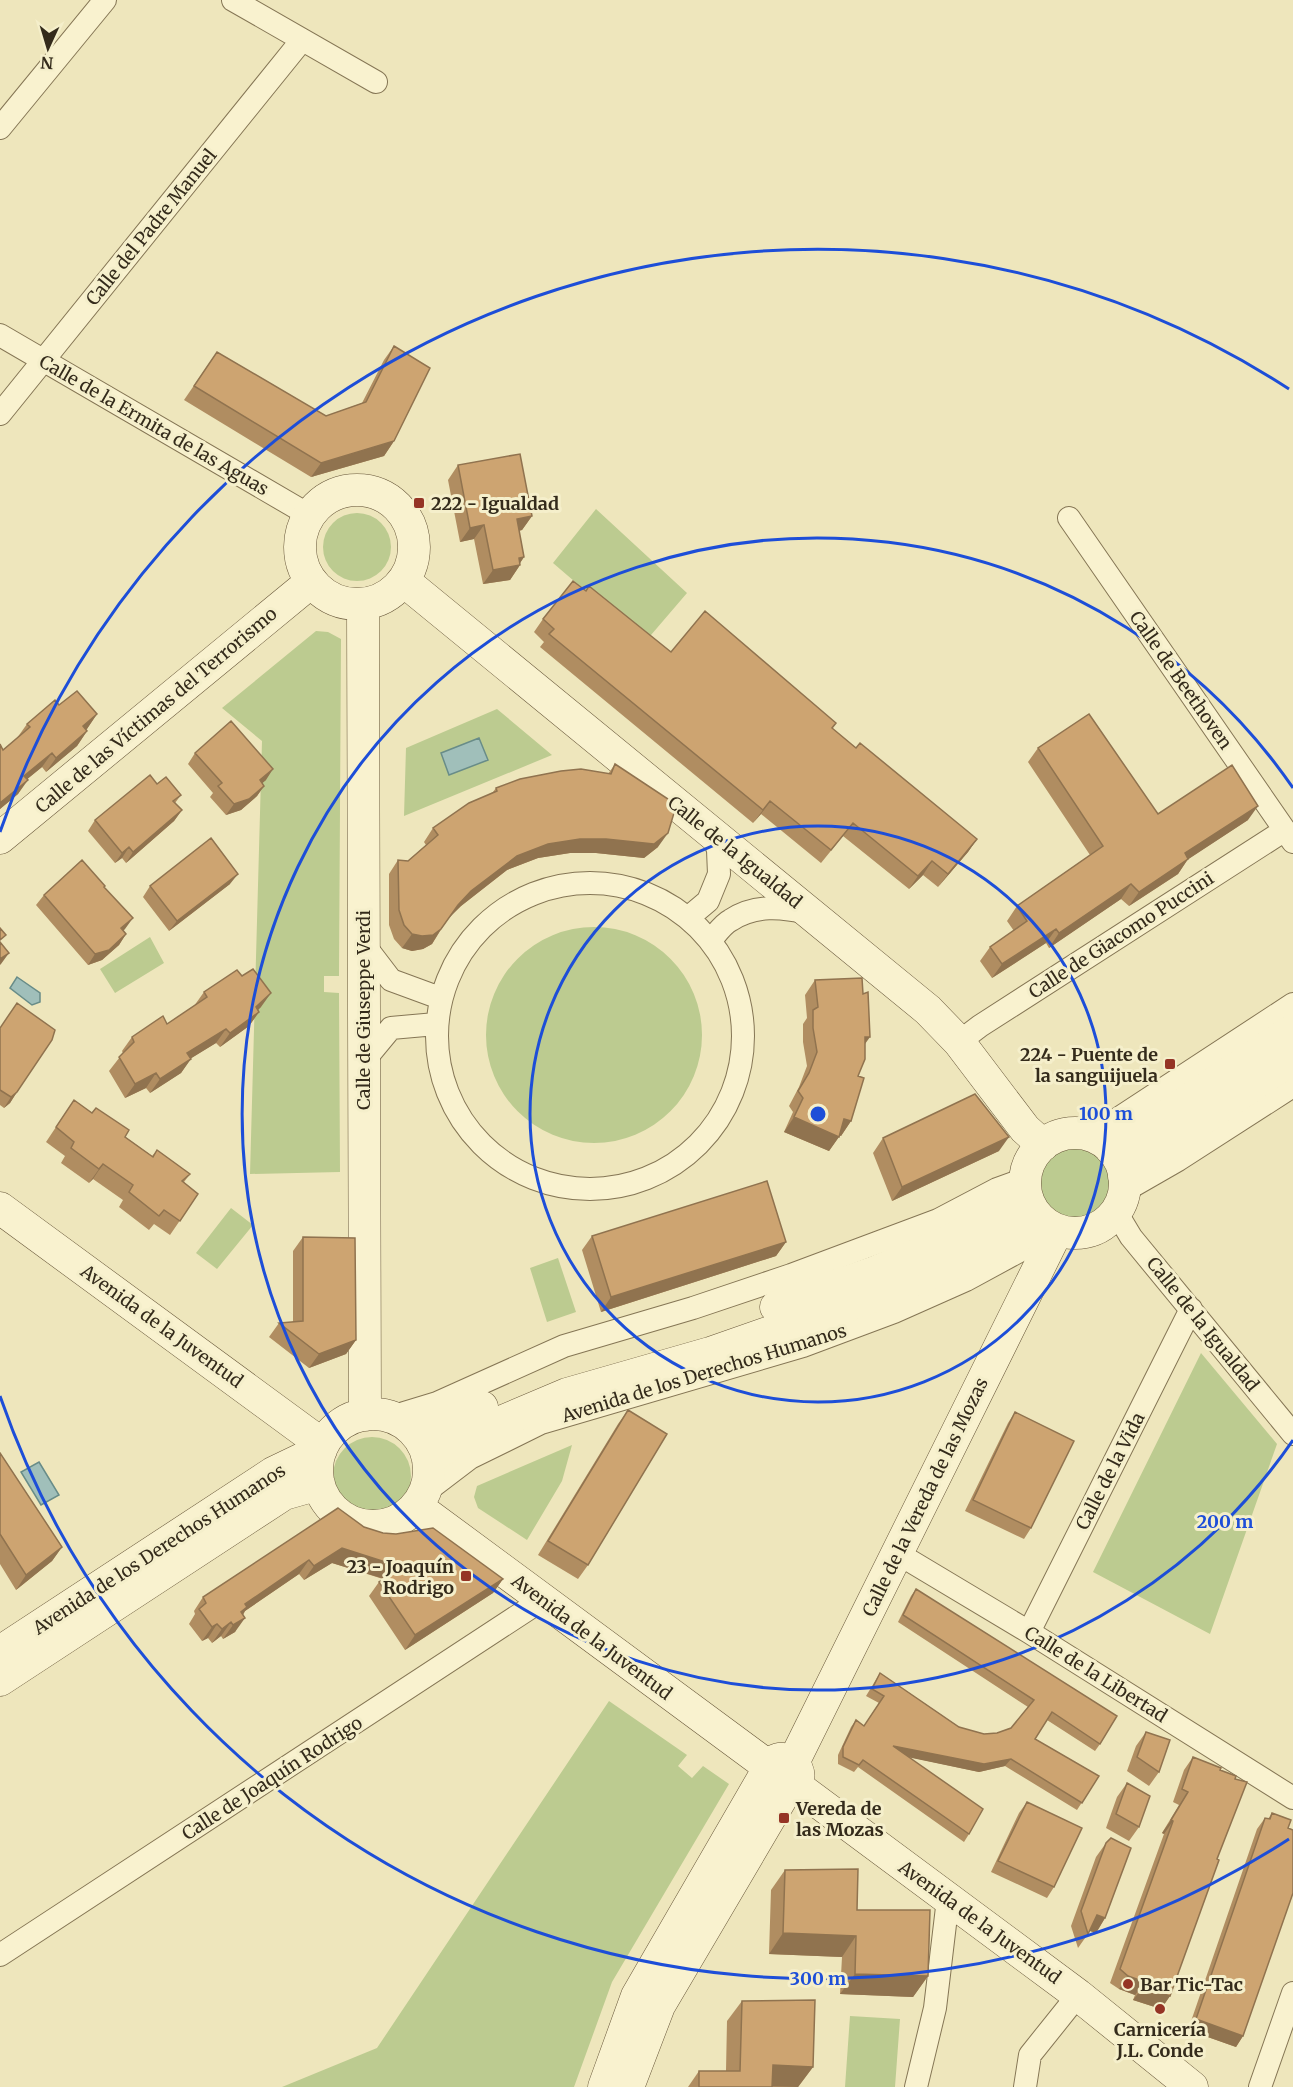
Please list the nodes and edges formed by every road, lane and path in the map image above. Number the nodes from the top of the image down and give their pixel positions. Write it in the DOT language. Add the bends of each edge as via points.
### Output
graph roads {
  1 [pos="105,0"];
  2 [pos="233,0"];
  3 [pos="302,40"];
  4 [pos="376,82"];
  5 [pos="0,128"];
  6 [pos="0,335"];
  7 [pos="43,361"];
  8 [pos="0,414"];
  9 [pos="309,515"];
  10 [pos="1069,518"];
  11 [pos="404,581"];
  12 [pos="311,582"];
  13 [pos="363,604"];
  14 [pos="712,834"];
  15 [pos="1289,836"];
  16 [pos="0,838"];
  17 [pos="809,913"];
  18 [pos="689,917"];
  19 [pos="711,940"];
  20 [pos="362,942"];
  21 [pos="440,998"];
  22 [pos="1293,1004"];
  23 [pos="436,1024"];
  24 [pos="1293,1030"];
  25 [pos="959,1041"];
  26 [pos="1293,1058"];
  27 [pos="362,1063"];
  28 [pos="1293,1086"];
  29 [pos="1043,1145"];
  30 [pos="1113,1173"];
  31 [pos="1025,1187"];
  32 [pos="3,1217"];
  33 [pos="1051,1227"];
  34 [pos="1191,1309"];
  35 [pos="389,1420"];
  36 [pos="1293,1434"];
  37 [pos="322,1447"];
  38 [pos="428,1460"];
  39 [pos="319,1484"];
  40 [pos="420,1500"];
  41 [pos="897,1553"];
  42 [pos="542,1600"];
  43 [pos="1029,1632"];
  44 [pos="0,1652"];
  45 [pos="0,1680"];
  46 [pos="781,1776"];
  47 [pos="1293,1798"];
  48 [pos="948,1899"];
  49 [pos="0,1955"];
  50 [pos="1293,1993"];
  51 [pos="1078,1995"];
  52 [pos="604,2087"];
  53 [pos="628,2087"];
  54 [pos="916,2087"];
  55 [pos="1025,2087"];
  56 [pos="1192,2087"];
  57 [pos="1260,2087"];
  1 -- 5 [label="street"];
  2 -- 3 [label="street"];
  3 -- 4 [label="street"];
  3 -- 7 [label="street, Calle del Padre Manuel"];
  6 -- 7 [label="street, Calle de la Ermita de las Aguas"];
  7 -- 8 [label="street, Calle del Padre Manuel"];
  7 -- 9 [label="street, Calle de la Ermita de las Aguas"];
  9 -- 11 [label="street" via="338,493 374,492 390,500 404,512 412,529 415,547"];
  9 -- 12 [label="street" via="299,548"];
  10 -- 15 [label="street, Calle de Beethoven"];
  11 -- 13 [label="street" via="379,601"];
  11 -- 14 [label="street, Calle de la Igualdad"];
  12 -- 13 [label="street" via="325,595 343,603"];
  12 -- 16 [label="street, Calle de las Víctimas del Terrorismo"];
  13 -- 20 [label="street, Calle de Giuseppe Verdi"];
  14 -- 17 [label="street, Calle de la Igualdad"];
  14 -- 18 [label="street" via="718,850 719,874 708,901"];
  15 -- 25 [label="street, Calle de Giacomo Puccini"];
  17 -- 19 [label="street" via="785,908 755,909 730,920"];
  17 -- 25 [label="street, Calle de la Igualdad"];
  18 -- 19 [label="street"];
  18 -- 21 [label="street" via="644,891 594,882 542,889 496,913 461,951"];
  19 -- 23 [label="street" via="732,974 743,1012 744,1052 734,1091 715,1126 688,1154 654,1175 616,1187 576,1189 537,1180 502,1161 472,1134 451,1101 438,1063"];
  20 -- 21 [label="street" via="391,980"];
  20 -- 27 [label="street, Calle de Giuseppe Verdi"];
  21 -- 23 [label="street"];
  22 -- 30 [label="street" via="1119,1118"];
  23 -- 27 [label="street" via="391,1028"];
  24 -- 30 [label="street" via="1132,1138"];
  25 -- 29 [label="street, Calle de la Igualdad" via="1025,1129"];
  26 -- 30 [label="street" via="1145,1158"];
  27 -- 35 [label="street, Calle de Giuseppe Verdi"];
  28 -- 30 [label="street" via="1178,1160"];
  29 -- 30 [label="street" via="1064,1135"];
  29 -- 31 [label="street" via="1031,1160"];
  30 -- 33 [label="street" via="1105,1223 1091,1231 1075,1233"];
  30 -- 34 [label="street, Calle de la Igualdad" via="1131,1237"];
  31 -- 33 [label="street" via="1036,1216"];
  31 -- 35 [label="street" via="948,1242 875,1272 704,1333 558,1374 448,1422"];
  32 -- 37 [label="street, Avenida de la Juventud"];
  33 -- 38 [label="street, Avenida de los Derechos Humanos" via="883,1293 710,1353 567,1394 458,1440"];
  33 -- 40 [label="street, Avenida de los Derechos Humanos" via="1025,1248 966,1280 894,1312 804,1346 541,1423 470,1458"];
  33 -- 41 [label="street, Calle de la Vereda de las Mozas"];
  34 -- 36 [label="street, Calle de la Igualdad"];
  34 -- 43 [label="street, Calle de la Vida"];
  35 -- 37 [label="street" via="352,1418 340,1425"];
  35 -- 38 [label="street" via="422,1443"];
  37 -- 39 [label="street"];
  37 -- 44 [label="street, Avenida de los Derechos Humanos" via="273,1473"];
  38 -- 40 [label="street" via="429,1476"];
  39 -- 40 [label="street" via="334,1510 361,1524 391,1523"];
  39 -- 45 [label="street, Avenida de los Derechos Humanos" via="284,1494"];
  40 -- 42 [label="street, Avenida de la Juventud"];
  41 -- 43 [label="street, Calle de la Libertad"];
  41 -- 46 [label="street, Calle de la Vereda de las Mozas"];
  42 -- 46 [label="street, Avenida de la Juventud"];
  42 -- 49 [label="street, Calle de Joaquín Rodrigo"];
  43 -- 47 [label="street, Calle de la Libertad"];
  46 -- 48 [label="street, Avenida de la Juventud"];
  46 -- 52 [label="street, Calle de la Vereda de las Mozas" via="637,1996"];
  46 -- 53 [label="street, Calle de la Vereda de las Mozas" via="659,2006"];
  48 -- 51 [label="street, Avenida de la Juventud"];
  48 -- 54 [label="street" via="935,2008"];
  50 -- 57 [label="street"];
  51 -- 55 [label="street, Avenida de la Juventud" via="1030,2055"];
  51 -- 56 [label="street, Avenida de la Juventud"];
}
